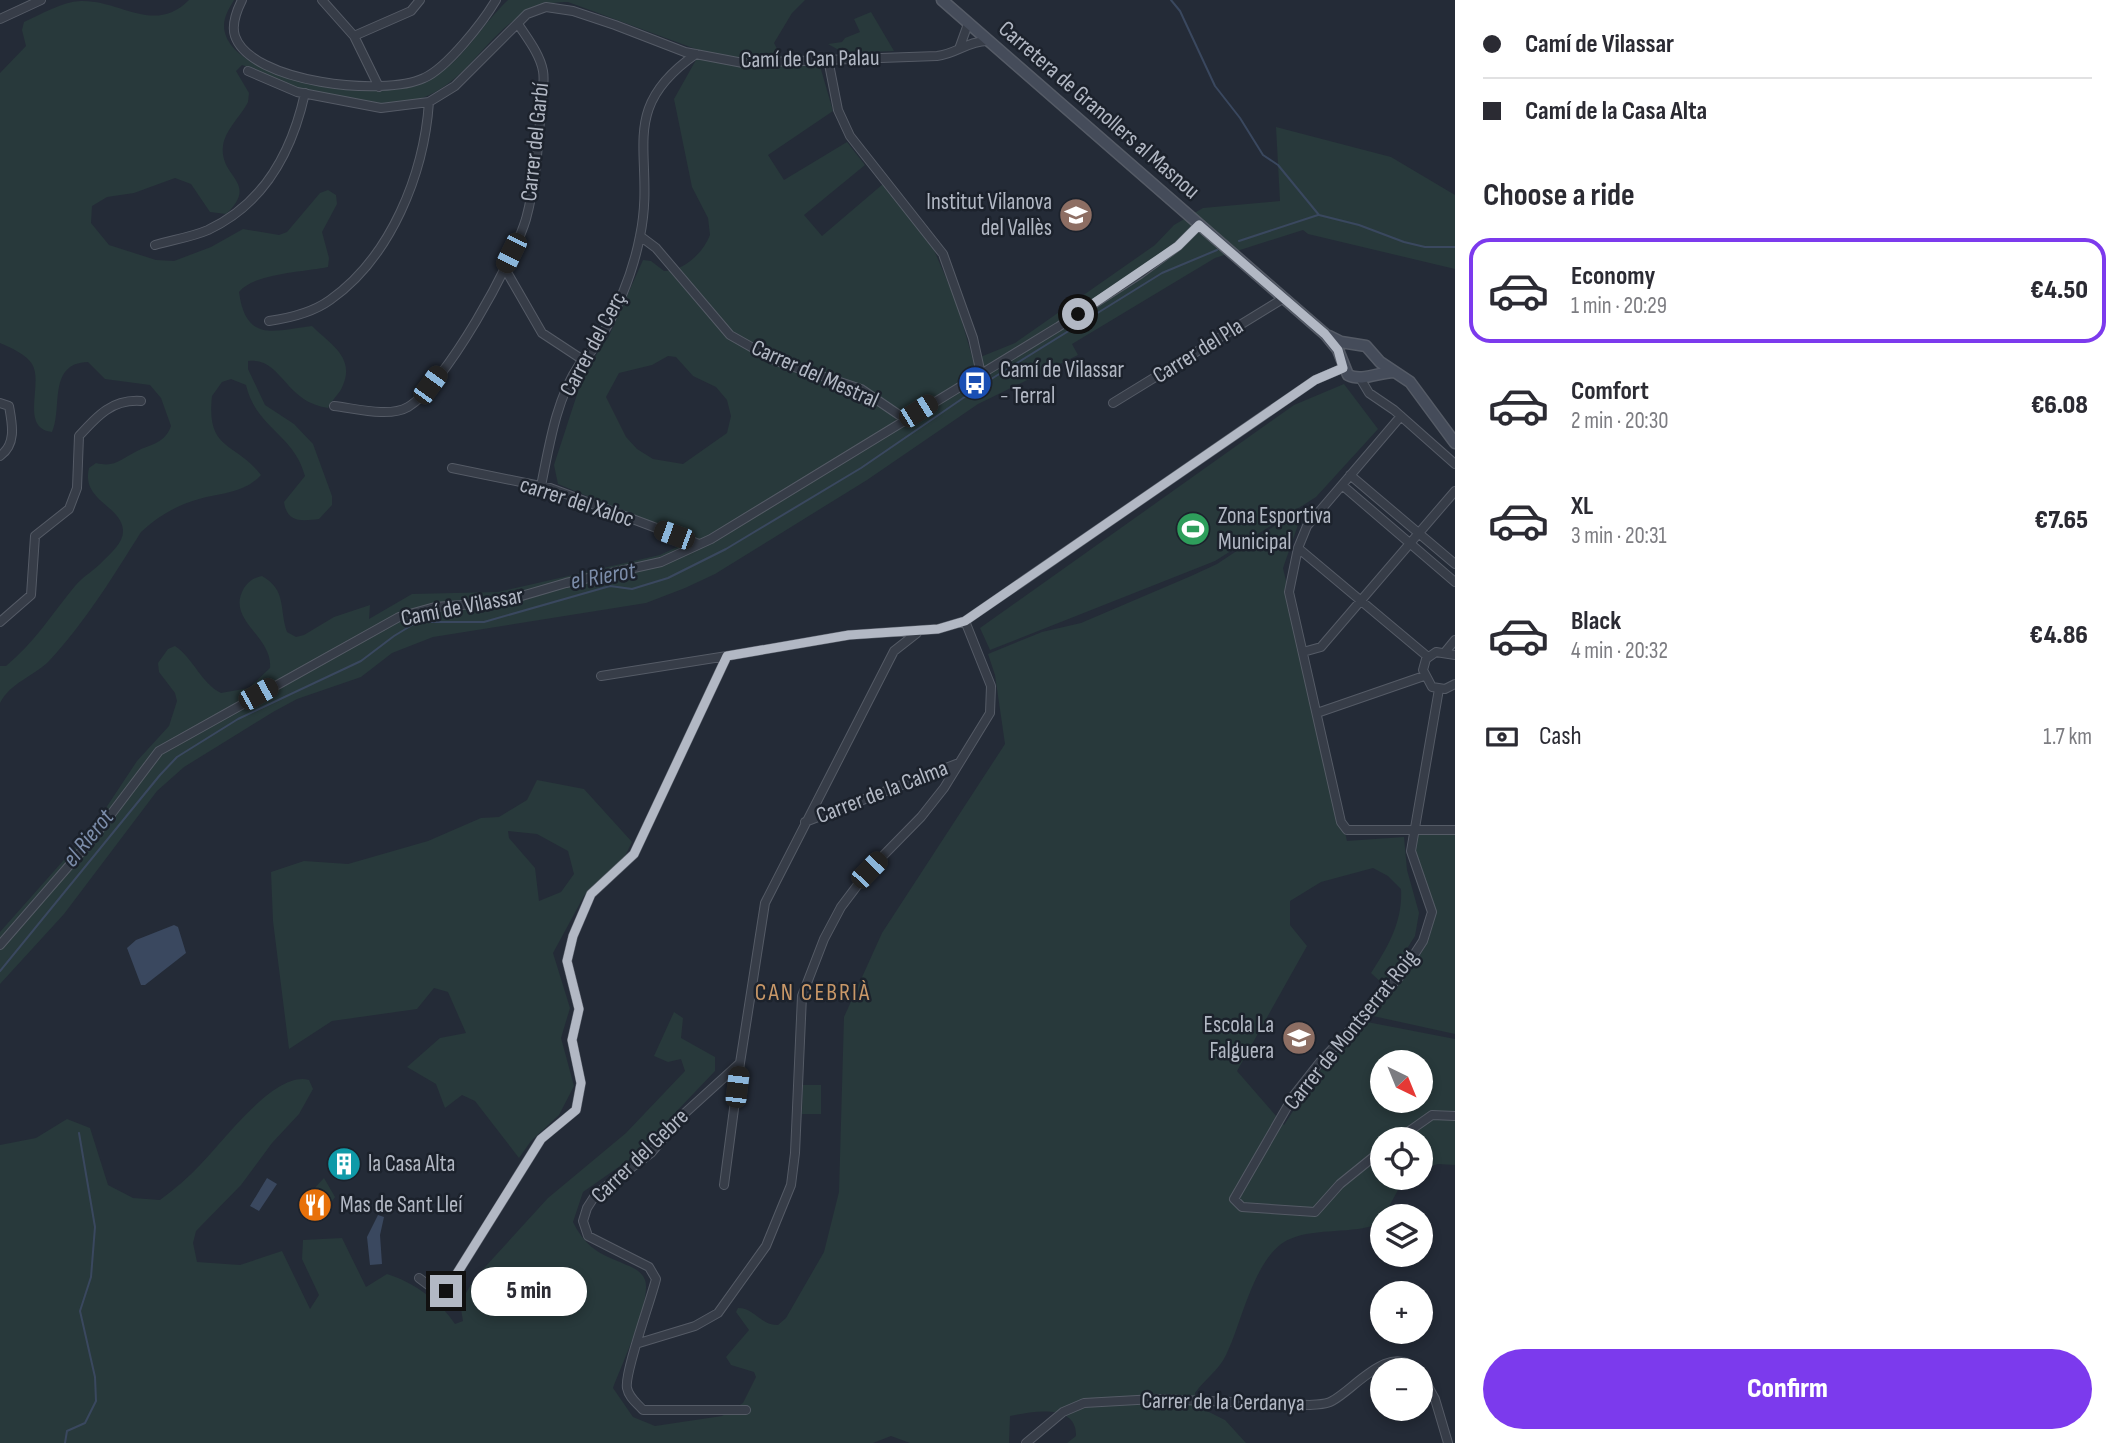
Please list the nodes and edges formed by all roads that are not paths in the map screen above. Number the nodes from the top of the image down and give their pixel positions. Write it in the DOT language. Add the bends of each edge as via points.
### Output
graph roads {
  1 [pos="41,0"];
  2 [pos="242,0"];
  3 [pos="322,0"];
  4 [pos="420,0"];
  5 [pos="496,0"];
  6 [pos="942,0"];
  7 [pos="0,19"];
  8 [pos="518,24"];
  9 [pos="968,24"];
  10 [pos="354,36"];
  11 [pos="987,41"];
  12 [pos="959,50"];
  13 [pos="696,54"];
  14 [pos="828,59"];
  15 [pos="247,71"];
  16 [pos="379,87"];
  17 [pos="305,93"];
  18 [pos="429,102"];
  19 [pos="1199,225"];
  20 [pos="640,236"];
  21 [pos="155,245"];
  22 [pos="504,267"];
  23 [pos="1284,298"];
  24 [pos="269,321"];
  25 [pos="1325,334"];
  26 [pos="1353,345"];
  27 [pos="1374,356"];
  28 [pos="583,360"];
  29 [pos="1342,364"];
  30 [pos="1394,372"];
  31 [pos="981,374"];
  32 [pos="1364,377"];
  33 [pos="141,401"];
  34 [pos="0,403"];
  35 [pos="1113,403"];
  36 [pos="334,406"];
  37 [pos="1401,416"];
  38 [pos="905,419"];
  39 [pos="1455,443"];
  40 [pos="0,456"];
  41 [pos="1455,464"];
  42 [pos="452,468"];
  43 [pos="1350,475"];
  44 [pos="1342,485"];
  45 [pos="541,486"];
  46 [pos="1455,491"];
  47 [pos="1419,533"];
  48 [pos="699,544"];
  49 [pos="1410,544"];
  50 [pos="1298,548"];
  51 [pos="1455,564"];
  52 [pos="1455,582"];
  53 [pos="1361,600"];
  54 [pos="965,621"];
  55 [pos="0,622"];
  56 [pos="923,630"];
  57 [pos="1455,640"];
  58 [pos="1446,651"];
  59 [pos="1303,652"];
  60 [pos="1455,655"];
  61 [pos="727,656"];
  62 [pos="1428,657"];
  63 [pos="601,676"];
  64 [pos="1423,676"];
  65 [pos="1455,684"];
  66 [pos="1439,689"];
  67 [pos="1317,713"];
  68 [pos="959,763"];
  69 [pos="804,822"];
  70 [pos="1412,829"];
  71 [pos="1455,830"];
  72 [pos="0,945"];
  73 [pos="740,1063"];
  74 [pos="1455,1116"];
  75 [pos="1415,1127"];
  76 [pos="1370,1160"];
  77 [pos="724,1185"];
  78 [pos="419,1278"];
  79 [pos="639,1343"];
  80 [pos="1370,1373"];
  81 [pos="1433,1395"];
  82 [pos="746,1410"];
  83 [pos="1026,1443"];
  84 [pos="1448,1443"];
  1 -- 7 [label="street"];
  2 -- 16 [label="street" via="233,26 235,37 244,50 265,64 334,86"];
  3 -- 10 [label="street"];
  4 -- 10 [label="street" via="411,11"];
  5 -- 16 [label="street" via="478,30 425,78"];
  6 -- 9 [label="main road, Carretera de Granollers al Masnou"];
  8 -- 13 [label="street, Camí de Can Palau" via="527,14 546,7 573,11"];
  8 -- 18 [label="street, Camí de Can Palau" via="455,86"];
  8 -- 22 [label="street, Carrer del Garbí" via="543,72 537,169 525,221"];
  9 -- 11 [label="main road, Carretera de Granollers al Masnou"];
  9 -- 12 [label="street"];
  10 -- 16 [label="street"];
  11 -- 12 [label="street, Camí de Can Palau" via="971,42"];
  11 -- 19 [label="main road, Carretera de Granollers al Masnou"];
  12 -- 14 [label="street, Camí de Can Palau" via="937,56"];
  13 -- 14 [label="street, Camí de Can Palau" via="743,64"];
  13 -- 20 [label="street, Carrer del Cerç" via="663,79 646,108"];
  14 -- 31 [label="street" via="838,110 850,136 943,254"];
  15 -- 17 [label="street, Camí de Can Palau"];
  17 -- 18 [label="street, Camí de Can Palau" via="382,108"];
  17 -- 21 [label="street" via="286,156 258,195 236,215 206,231"];
  18 -- 24 [label="street" via="427,135 392,231 359,274 329,302 295,317"];
  19 -- 23 [label="main road, Carretera de Granollers al Masnou"];
  19 -- 31 [label="street, Camí de Vilassar" via="1140,274"];
  20 -- 28 [label="street, Carrer del Cerç" via="619,300"];
  20 -- 38 [label="street, Carrer del Mestral" via="656,248 730,335 776,361 862,389"];
  22 -- 28 [label="street" via="542,333"];
  22 -- 36 [label="street, Carrer del Garbí" via="468,334 407,408 387,411"];
  23 -- 25 [label="main road, Carretera de Granollers al Masnou"];
  23 -- 35 [label="street, Carrer del Pla"];
  25 -- 26 [label="main road, Carretera de Granollers al Masnou"];
  25 -- 29 [label="main road, Carretera de Granollers al Masnou"];
  26 -- 27 [label="main road" via="1366,346"];
  26 -- 29 [label="main road"];
  27 -- 30 [label="main road"];
  27 -- 32 [label="main road" via="1374,367"];
  28 -- 45 [label="street, Carrer del Cerç" via="559,409"];
  29 -- 32 [label="main road" via="1350,377"];
  29 -- 54 [label="street"];
  30 -- 32 [label="main road"];
  30 -- 39 [label="main road" via="1415,388"];
  31 -- 38 [label="street, Camí de Vilassar"];
  32 -- 37 [label="street" via="1369,393"];
  33 -- 55 [label="street" via="125,400 103,410 79,436 77,488 69,509 35,536 31,595"];
  34 -- 40 [label="street" via="9,406 14,430"];
  37 -- 41 [label="street"];
  37 -- 43 [label="street"];
  38 -- 48 [label="street, Camí de Vilassar"];
  42 -- 45 [label="street, carrer del Xaloc"];
  43 -- 44 [label="street"];
  43 -- 47 [label="street"];
  44 -- 49 [label="street"];
  44 -- 50 [label="street" via="1307,526"];
  45 -- 48 [label="street, carrer del Xaloc"];
  46 -- 47 [label="street"];
  47 -- 49 [label="street"];
  47 -- 51 [label="street"];
  48 -- 72 [label="street, Camí de Vilassar" via="662,562 501,602 435,607 398,617 170,744 159,751 93,838"];
  49 -- 52 [label="street"];
  49 -- 53 [label="street"];
  50 -- 53 [label="street"];
  50 -- 59 [label="street" via="1289,592"];
  53 -- 59 [label="street" via="1321,648"];
  53 -- 62 [label="street"];
  54 -- 56 [label="street"];
  54 -- 68 [label="street" via="991,686 991,702 990,713"];
  56 -- 61 [label="street" via="849,635"];
  56 -- 69 [label="street" via="894,651"];
  57 -- 58 [label="street"];
  58 -- 60 [label="street"];
  58 -- 62 [label="street"];
  59 -- 67 [label="street"];
  61 -- 63 [label="street"];
  61 -- 78 [label="street" via="634,854 591,894 573,936 567,961 579,1009 572,1040 581,1083 576,1110 541,1139 446,1291 435,1290"];
  62 -- 64 [label="street"];
  64 -- 66 [label="street"];
  64 -- 67 [label="street"];
  65 -- 66 [label="street"];
  66 -- 70 [label="street, Carrer de Montserrat Roig"];
  67 -- 70 [label="street" via="1341,822 1347,830"];
  68 -- 69 [label="street, Carrer de la Calma"];
  68 -- 79 [label="street" via="921,817 869,870 841,907 816,960 802,996 790,1185 766,1246 718,1312 695,1326"];
  69 -- 73 [label="street" via="765,903"];
  70 -- 71 [label="street"];
  70 -- 76 [label="street, Carrer de Montserrat Roig" via="1411,851 1432,912 1423,941 1401,975 1294,1095 1234,1199 1242,1208 1315,1212"];
  73 -- 77 [label="street"];
  73 -- 79 [label="street, Carrer del Gebre" via="694,1104 651,1153 596,1194 587,1208 583,1221 588,1236 649,1267 656,1279"];
  74 -- 75 [label="street" via="1432,1115"];
  79 -- 82 [label="street, Carrer del Gebre" via="626,1386 643,1410"];
  80 -- 83 [label="street, Carrer de la Cerdanya" via="1329,1403 1310,1405 1156,1399 1084,1403 1063,1412"];
  81 -- 84 [label="street"];
}
